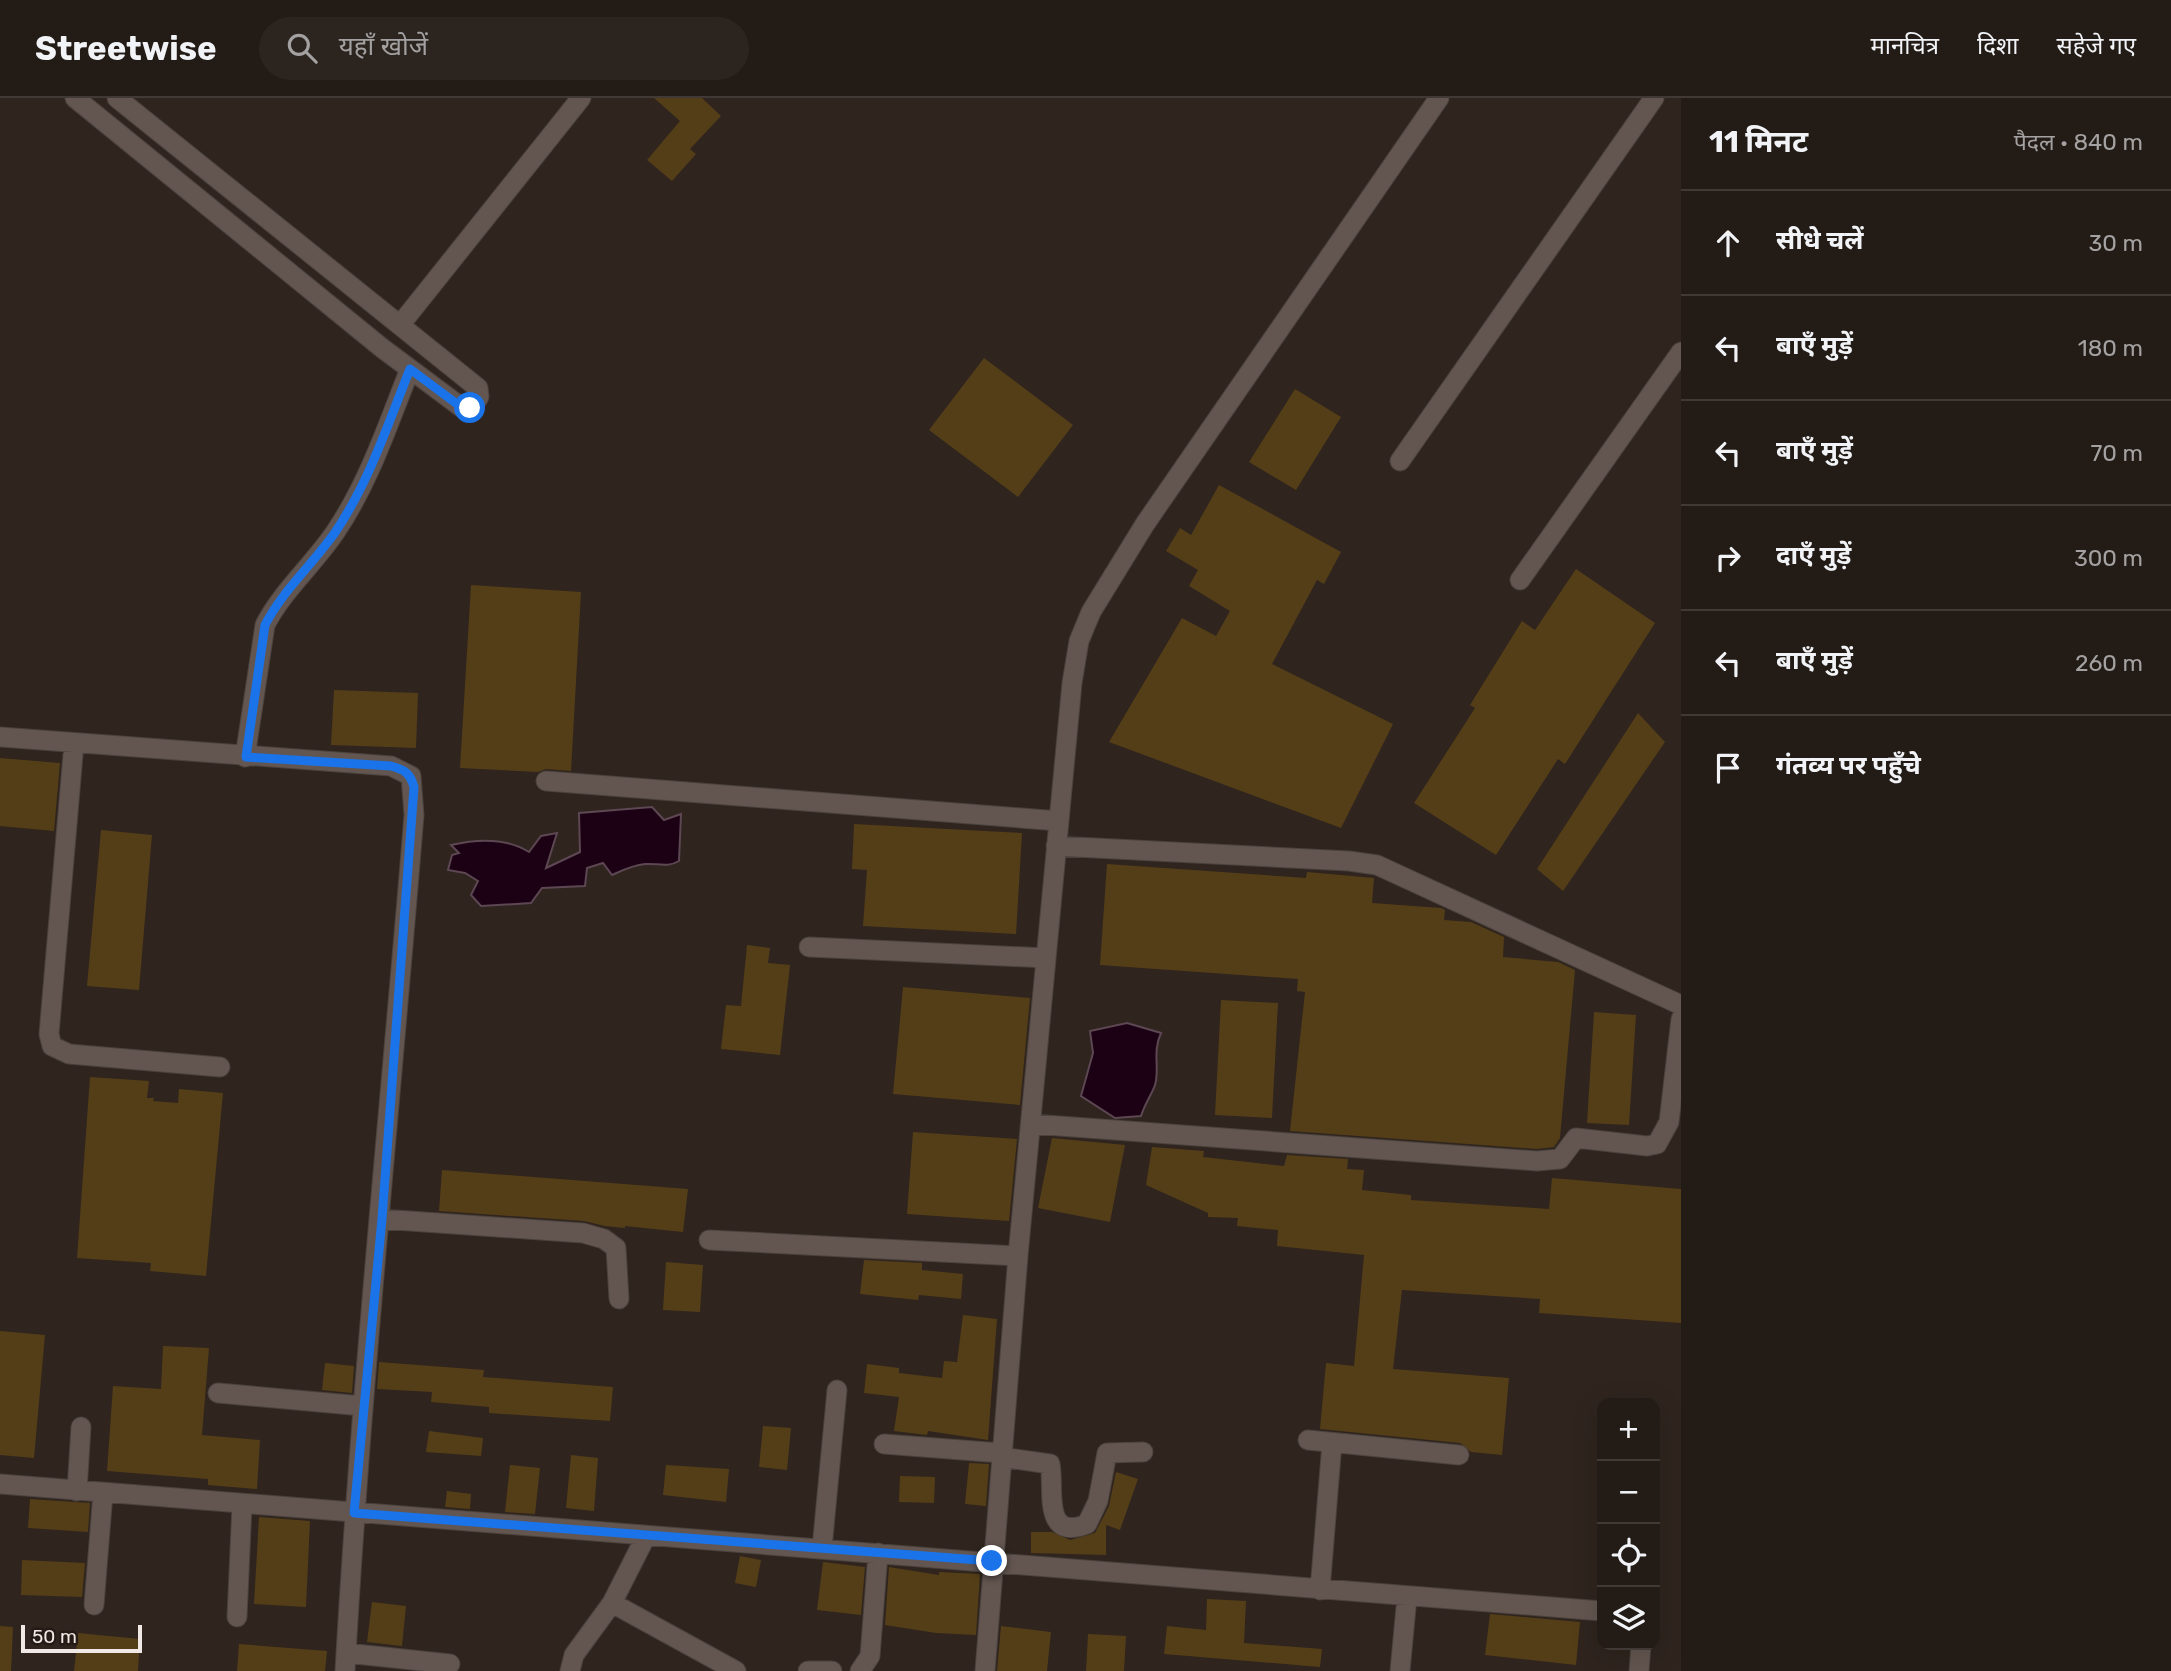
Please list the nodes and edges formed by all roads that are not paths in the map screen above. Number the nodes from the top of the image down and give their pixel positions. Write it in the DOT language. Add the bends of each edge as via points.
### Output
graph roads {
  1 [pos="75,98"];
  2 [pos="117,98"];
  3 [pos="581,98"];
  4 [pos="1439,98"];
  5 [pos="1654,98"];
  6 [pos="400,325"];
  7 [pos="1681,352"];
  8 [pos="410,369"];
  9 [pos="1400,461"];
  10 [pos="1520,580"];
  11 [pos="0,737"];
  12 [pos="74,743"];
  13 [pos="246,757"];
  14 [pos="546,780"];
  15 [pos="1059,821"];
  16 [pos="1056,846"];
  17 [pos="809,947"];
  18 [pos="1046,958"];
  19 [pos="1681,1005"];
  20 [pos="1681,1019"];
  21 [pos="220,1067"];
  22 [pos="1032,1124"];
  23 [pos="382,1219"];
  24 [pos="709,1240"];
  25 [pos="1018,1256"];
  26 [pos="620,1299"];
  27 [pos="837,1390"];
  28 [pos="218,1393"];
  29 [pos="363,1406"];
  30 [pos="81,1427"];
  31 [pos="1308,1440"];
  32 [pos="1332,1443"];
  33 [pos="884,1444"];
  34 [pos="1143,1452"];
  35 [pos="1001,1455"];
  36 [pos="1459,1455"];
  37 [pos="0,1484"];
  38 [pos="77,1491"];
  39 [pos="103,1493"];
  40 [pos="242,1505"];
  41 [pos="354,1513"];
  42 [pos="646,1536"];
  43 [pos="822,1548"];
  44 [pos="878,1552"];
  45 [pos="992,1561"];
  46 [pos="1320,1590"];
  47 [pos="1408,1597"];
  48 [pos="612,1603"];
  49 [pos="94,1605"];
  50 [pos="1597,1611"];
  51 [pos="237,1617"];
  52 [pos="1641,1650"];
  53 [pos="346,1662"];
  54 [pos="450,1664"];
  55 [pos="570,1671"];
  56 [pos="736,1671"];
  57 [pos="808,1671"];
  58 [pos="832,1671"];
  59 [pos="860,1671"];
  60 [pos="985,1671"];
  61 [pos="1400,1671"];
  62 [pos="1639,1671"];
  1 -- 8 [label="street"];
  2 -- 6 [label="street"];
  3 -- 6 [label="street"];
  4 -- 15 [label="street" via="1146,523 1091,612 1079,641 1072,683"];
  5 -- 9 [label="street"];
  6 -- 8 [label="street" via="478,388 479,397 470,408 461,407"];
  7 -- 10 [label="street"];
  8 -- 13 [label="street" via="336,531 265,625"];
  11 -- 12 [label="street"];
  12 -- 13 [label="street"];
  12 -- 21 [label="street" via="49,1034 52,1046 69,1054"];
  13 -- 23 [label="street" via="391,766 411,776 414,787"];
  14 -- 15 [label="street"];
  15 -- 16 [label="street"];
  16 -- 18 [label="street"];
  16 -- 19 [label="street" via="1377,865"];
  17 -- 18 [label="street"];
  18 -- 22 [label="street"];
  20 -- 22 [label="street" via="1669,1122 1657,1144 1647,1146 1576,1138 1560,1159 1552,1161"];
  22 -- 25 [label="street"];
  23 -- 26 [label="street" via="583,1233 604,1239 616,1248"];
  23 -- 29 [label="street"];
  24 -- 25 [label="street"];
  25 -- 35 [label="street"];
  27 -- 43 [label="street"];
  28 -- 29 [label="street"];
  29 -- 41 [label="street"];
  30 -- 38 [label="street"];
  31 -- 32 [label="street"];
  32 -- 36 [label="street"];
  32 -- 46 [label="street"];
  33 -- 35 [label="street"];
  34 -- 35 [label="street" via="1107,1452 1091,1518 1077,1528 1065,1526 1052,1511 1050,1464"];
  35 -- 45 [label="street"];
  37 -- 38 [label="street"];
  38 -- 39 [label="street"];
  39 -- 40 [label="street"];
  39 -- 49 [label="street"];
  40 -- 41 [label="street"];
  40 -- 51 [label="street"];
  41 -- 42 [label="street"];
  41 -- 53 [label="street"];
  42 -- 43 [label="street"];
  42 -- 48 [label="street"];
  43 -- 44 [label="street"];
  44 -- 45 [label="street"];
  44 -- 59 [label="street" via="870,1656"];
  45 -- 46 [label="street"];
  45 -- 60 [label="street"];
  46 -- 47 [label="street"];
  47 -- 50 [label="street"];
  47 -- 61 [label="street"];
  48 -- 55 [label="street" via="575,1655"];
  48 -- 56 [label="street"];
  52 -- 62 [label="street"];
  53 -- 54 [label="street"];
  57 -- 58 [label="street"];
}
